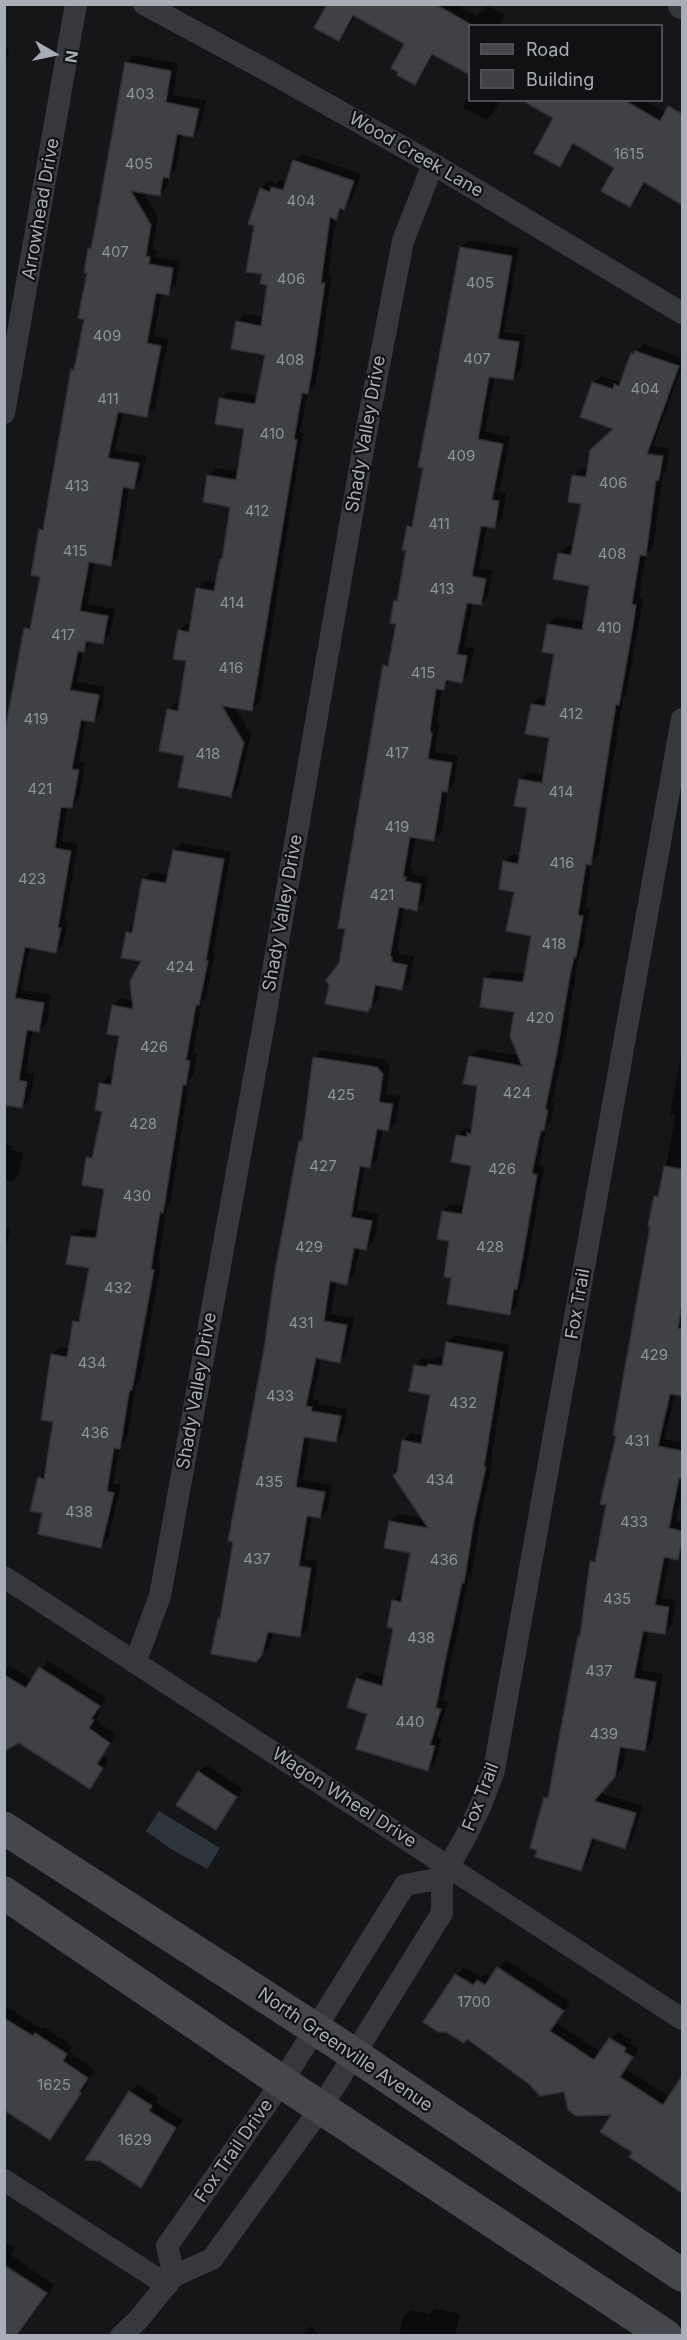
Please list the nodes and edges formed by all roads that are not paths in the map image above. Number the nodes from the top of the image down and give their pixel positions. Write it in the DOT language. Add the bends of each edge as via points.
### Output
graph roads {
  1 [pos="76,4"];
  2 [pos="144,4"];
  3 [pos="433,164"];
  4 [pos="682,313"];
  5 [pos="4,413"];
  6 [pos="682,719"];
  7 [pos="4,1578"];
  8 [pos="135,1663"];
  9 [pos="4,1828"];
  10 [pos="446,1872"];
  11 [pos="4,1893"];
  12 [pos="682,2019"];
  13 [pos="315,2029"];
  14 [pos="355,2056"];
  15 [pos="282,2082"];
  16 [pos="321,2108"];
  17 [pos="4,2180"];
  18 [pos="682,2275"];
  19 [pos="170,2280"];
  20 [pos="121,2336"];
  21 [pos="666,2336"];
  1 -- 5 [label="street, Arrowhead Drive"];
  2 -- 3 [label="street, Wood Creek Lane"];
  3 -- 4 [label="street, Wood Creek Lane"];
  3 -- 8 [label="street, Shady Valley Drive" via="400,253 162,1585"];
  6 -- 10 [label="street, Fox Trail" via="494,1770 480,1807"];
  7 -- 8 [label="street, Wagon Wheel Drive"];
  8 -- 10 [label="street, Wagon Wheel Drive"];
  9 -- 13 [label="main road, North Greenville Avenue"];
  10 -- 12 [label="street, Wagon Wheel Drive"];
  10 -- 13 [label="street" via="405,1885"];
  10 -- 14 [label="street, Fox Trail" via="442,1913"];
  11 -- 15 [label="main road"];
  13 -- 14 [label="main road, North Greenville Avenue"];
  13 -- 15 [label="street, Fox Trail Drive"];
  14 -- 16 [label="street"];
  14 -- 18 [label="main road, North Greenville Avenue"];
  15 -- 16 [label="main road"];
  15 -- 19 [label="street, Fox Trail Drive" via="167,2246"];
  16 -- 19 [label="street" via="212,2259"];
  16 -- 21 [label="main road"];
  17 -- 19 [label="street"];
  19 -- 20 [label="street"];
}
